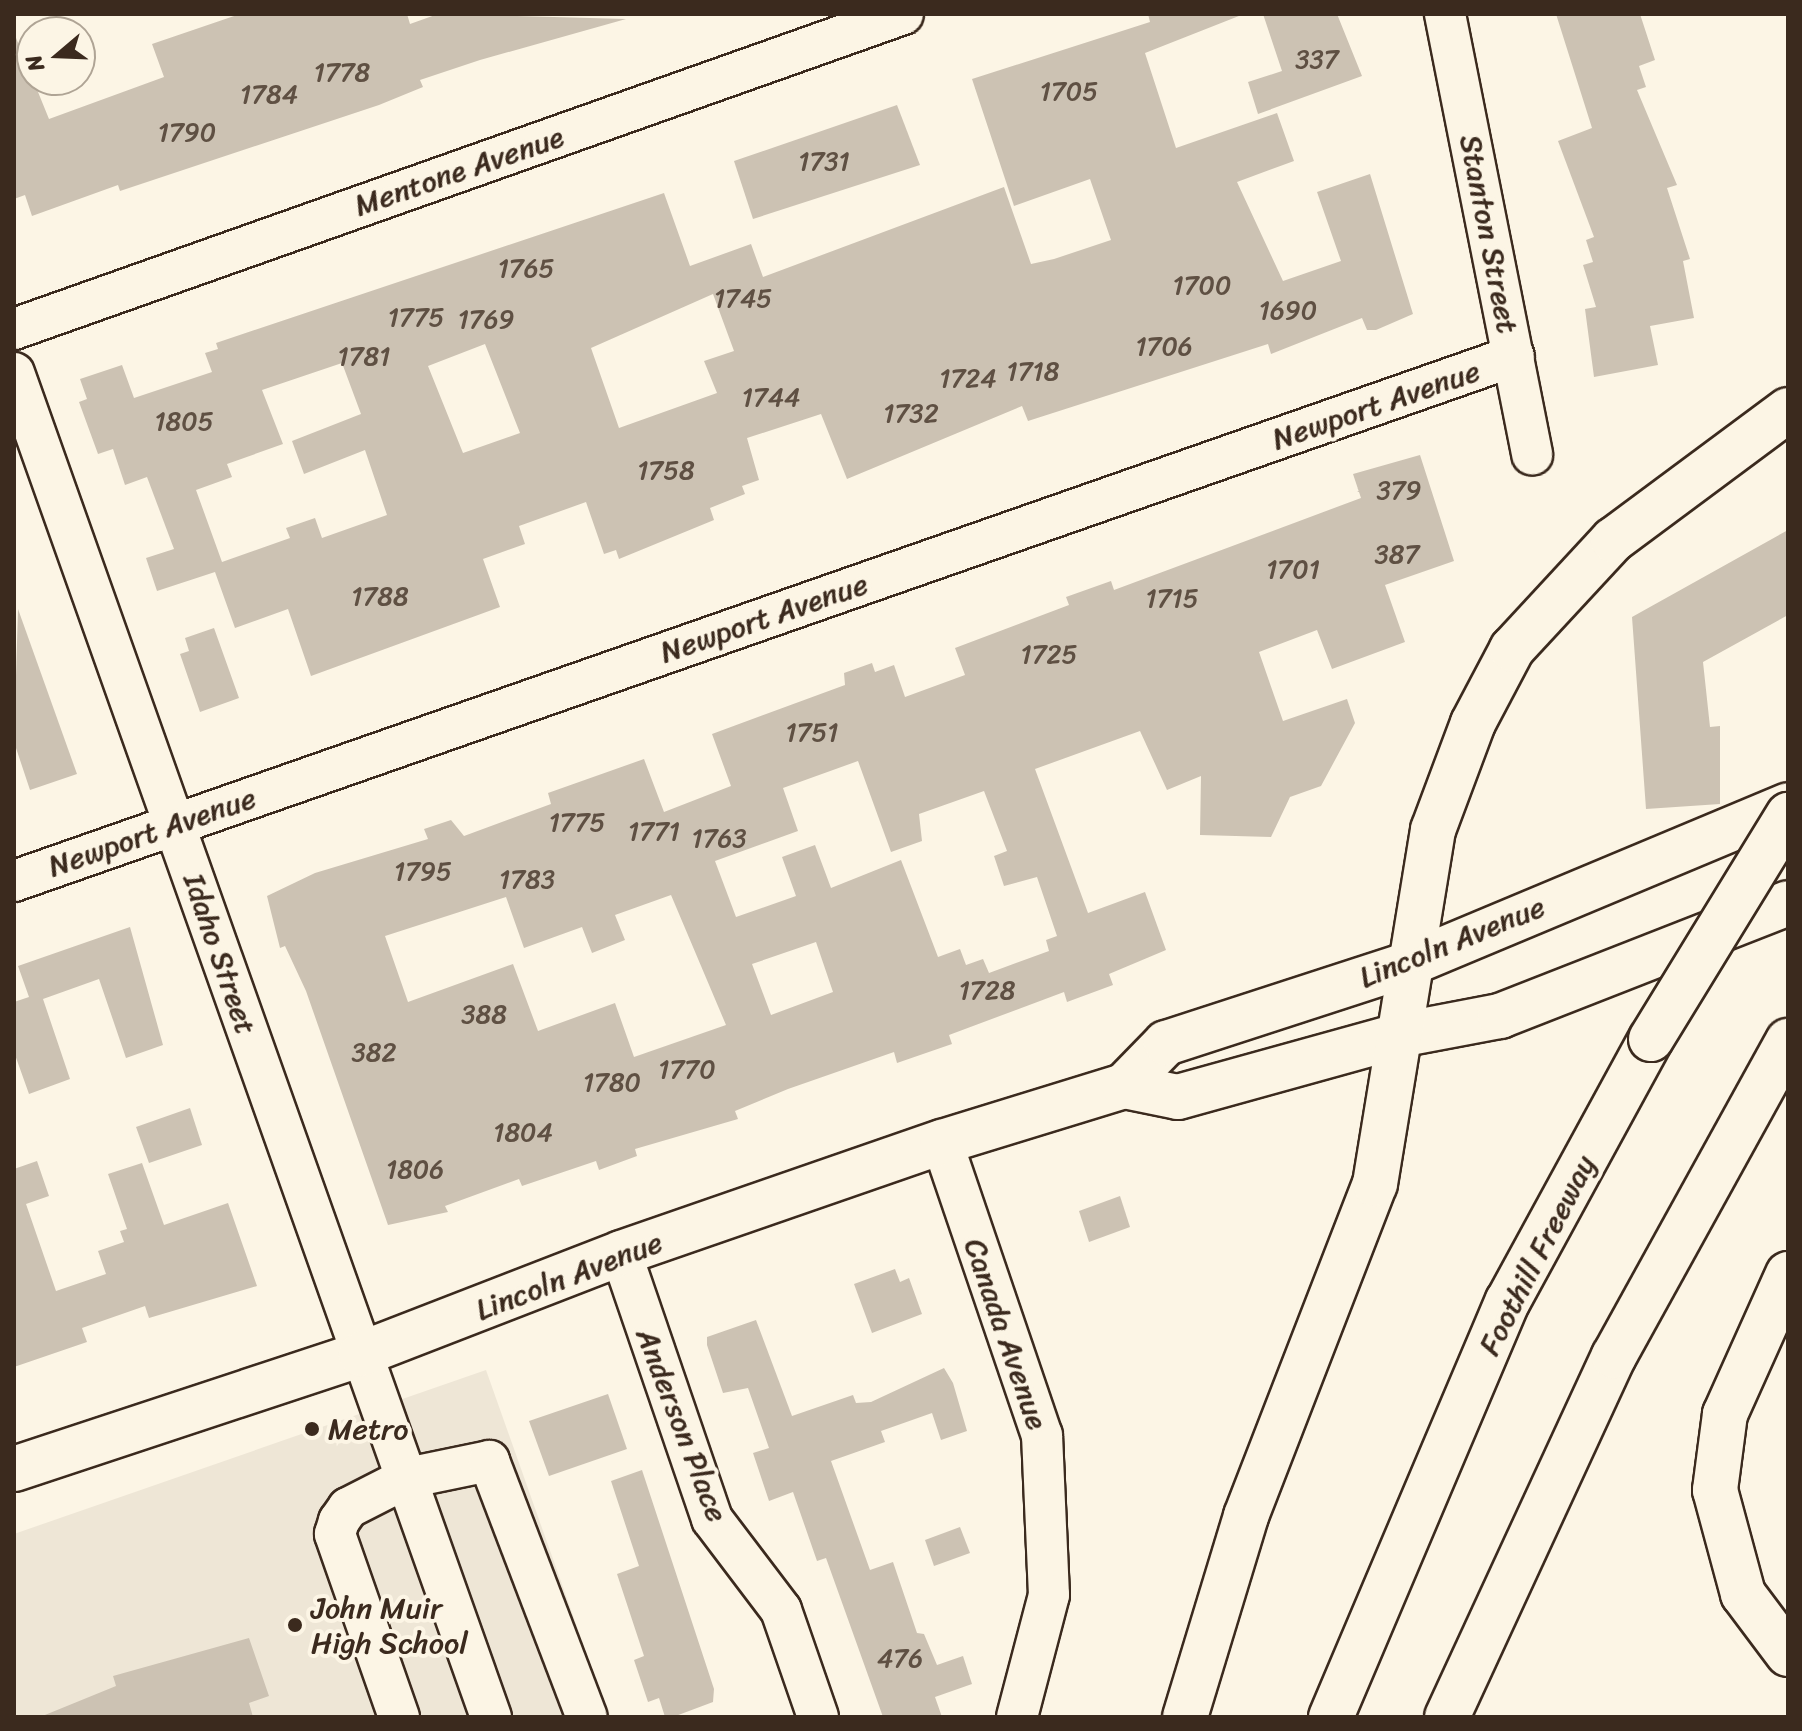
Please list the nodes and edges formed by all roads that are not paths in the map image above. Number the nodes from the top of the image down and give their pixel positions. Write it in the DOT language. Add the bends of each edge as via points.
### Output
graph roads {
  1 [pos="903,14"];
  2 [pos="1445,14"];
  3 [pos="14,329"];
  4 [pos="1514,356"];
  5 [pos="14,373"];
  6 [pos="1788,410"];
  7 [pos="1532,455"];
  8 [pos="1788,805"];
  9 [pos="1788,815"];
  10 [pos="175,825"];
  11 [pos="14,881"];
  12 [pos="1788,903"];
  13 [pos="1406,965"];
  14 [pos="1405,1034"];
  15 [pos="1788,1041"];
  16 [pos="1124,1086"];
  17 [pos="942,1142"];
  18 [pos="621,1253"];
  19 [pos="1788,1274"];
  20 [pos="361,1354"];
  21 [pos="14,1469"];
  22 [pos="407,1478"];
  23 [pos="1788,1654"];
  24 [pos="399,1717"];
  25 [pos="491,1717"];
  26 [pos="587,1717"];
  27 [pos="818,1717"];
  28 [pos="1017,1717"];
  29 [pos="1185,1717"];
  30 [pos="1331,1717"];
  31 [pos="1447,1717"];
  1 -- 3 [label="street, Mentone Avenue"];
  2 -- 4 [label="street, Stanton Street"];
  4 -- 7 [label="street, Stanton Street"];
  4 -- 10 [label="street, Newport Avenue"];
  5 -- 10 [label="street, Idaho Street"];
  6 -- 13 [label="main road" via="1613,540 1512,649 1447,784"];
  8 -- 13 [label="main road, Lincoln Avenue"];
  9 -- 30 [label="main road, Foothill Freeway, bridge" via="1651,1039 1508,1301"];
  10 -- 11 [label="street, Newport Avenue"];
  10 -- 20 [label="street, Idaho Street"];
  12 -- 14 [label="main road, Lincoln Avenue" via="1500,1016"];
  13 -- 14 [label="main road"];
  13 -- 16 [label="main road, Lincoln Avenue" via="1166,1043"];
  14 -- 16 [label="main road, Lincoln Avenue" via="1178,1097"];
  14 -- 29 [label="main road" via="1375,1184 1246,1516"];
  15 -- 31 [label="main road" via="1614,1356"];
  16 -- 17 [label="main road, Lincoln Avenue"];
  17 -- 18 [label="main road, Lincoln Avenue"];
  17 -- 28 [label="street, Canada Avenue" via="1042,1435 1049,1595"];
  18 -- 20 [label="main road, Lincoln Avenue"];
  18 -- 27 [label="street, Anderson Place" via="712,1519 776,1601"];
  19 -- 23 [label="main road" via="1725,1414 1715,1490 1743,1594"];
  20 -- 21 [label="main road, Lincoln Avenue"];
  20 -- 22 [label="street, Idaho Street"];
  22 -- 24 [label="street" via="348,1508 335,1534"];
  22 -- 25 [label="street, Idaho Street"];
  22 -- 26 [label="street" via="476,1461 489,1461 499,1474"];
}
